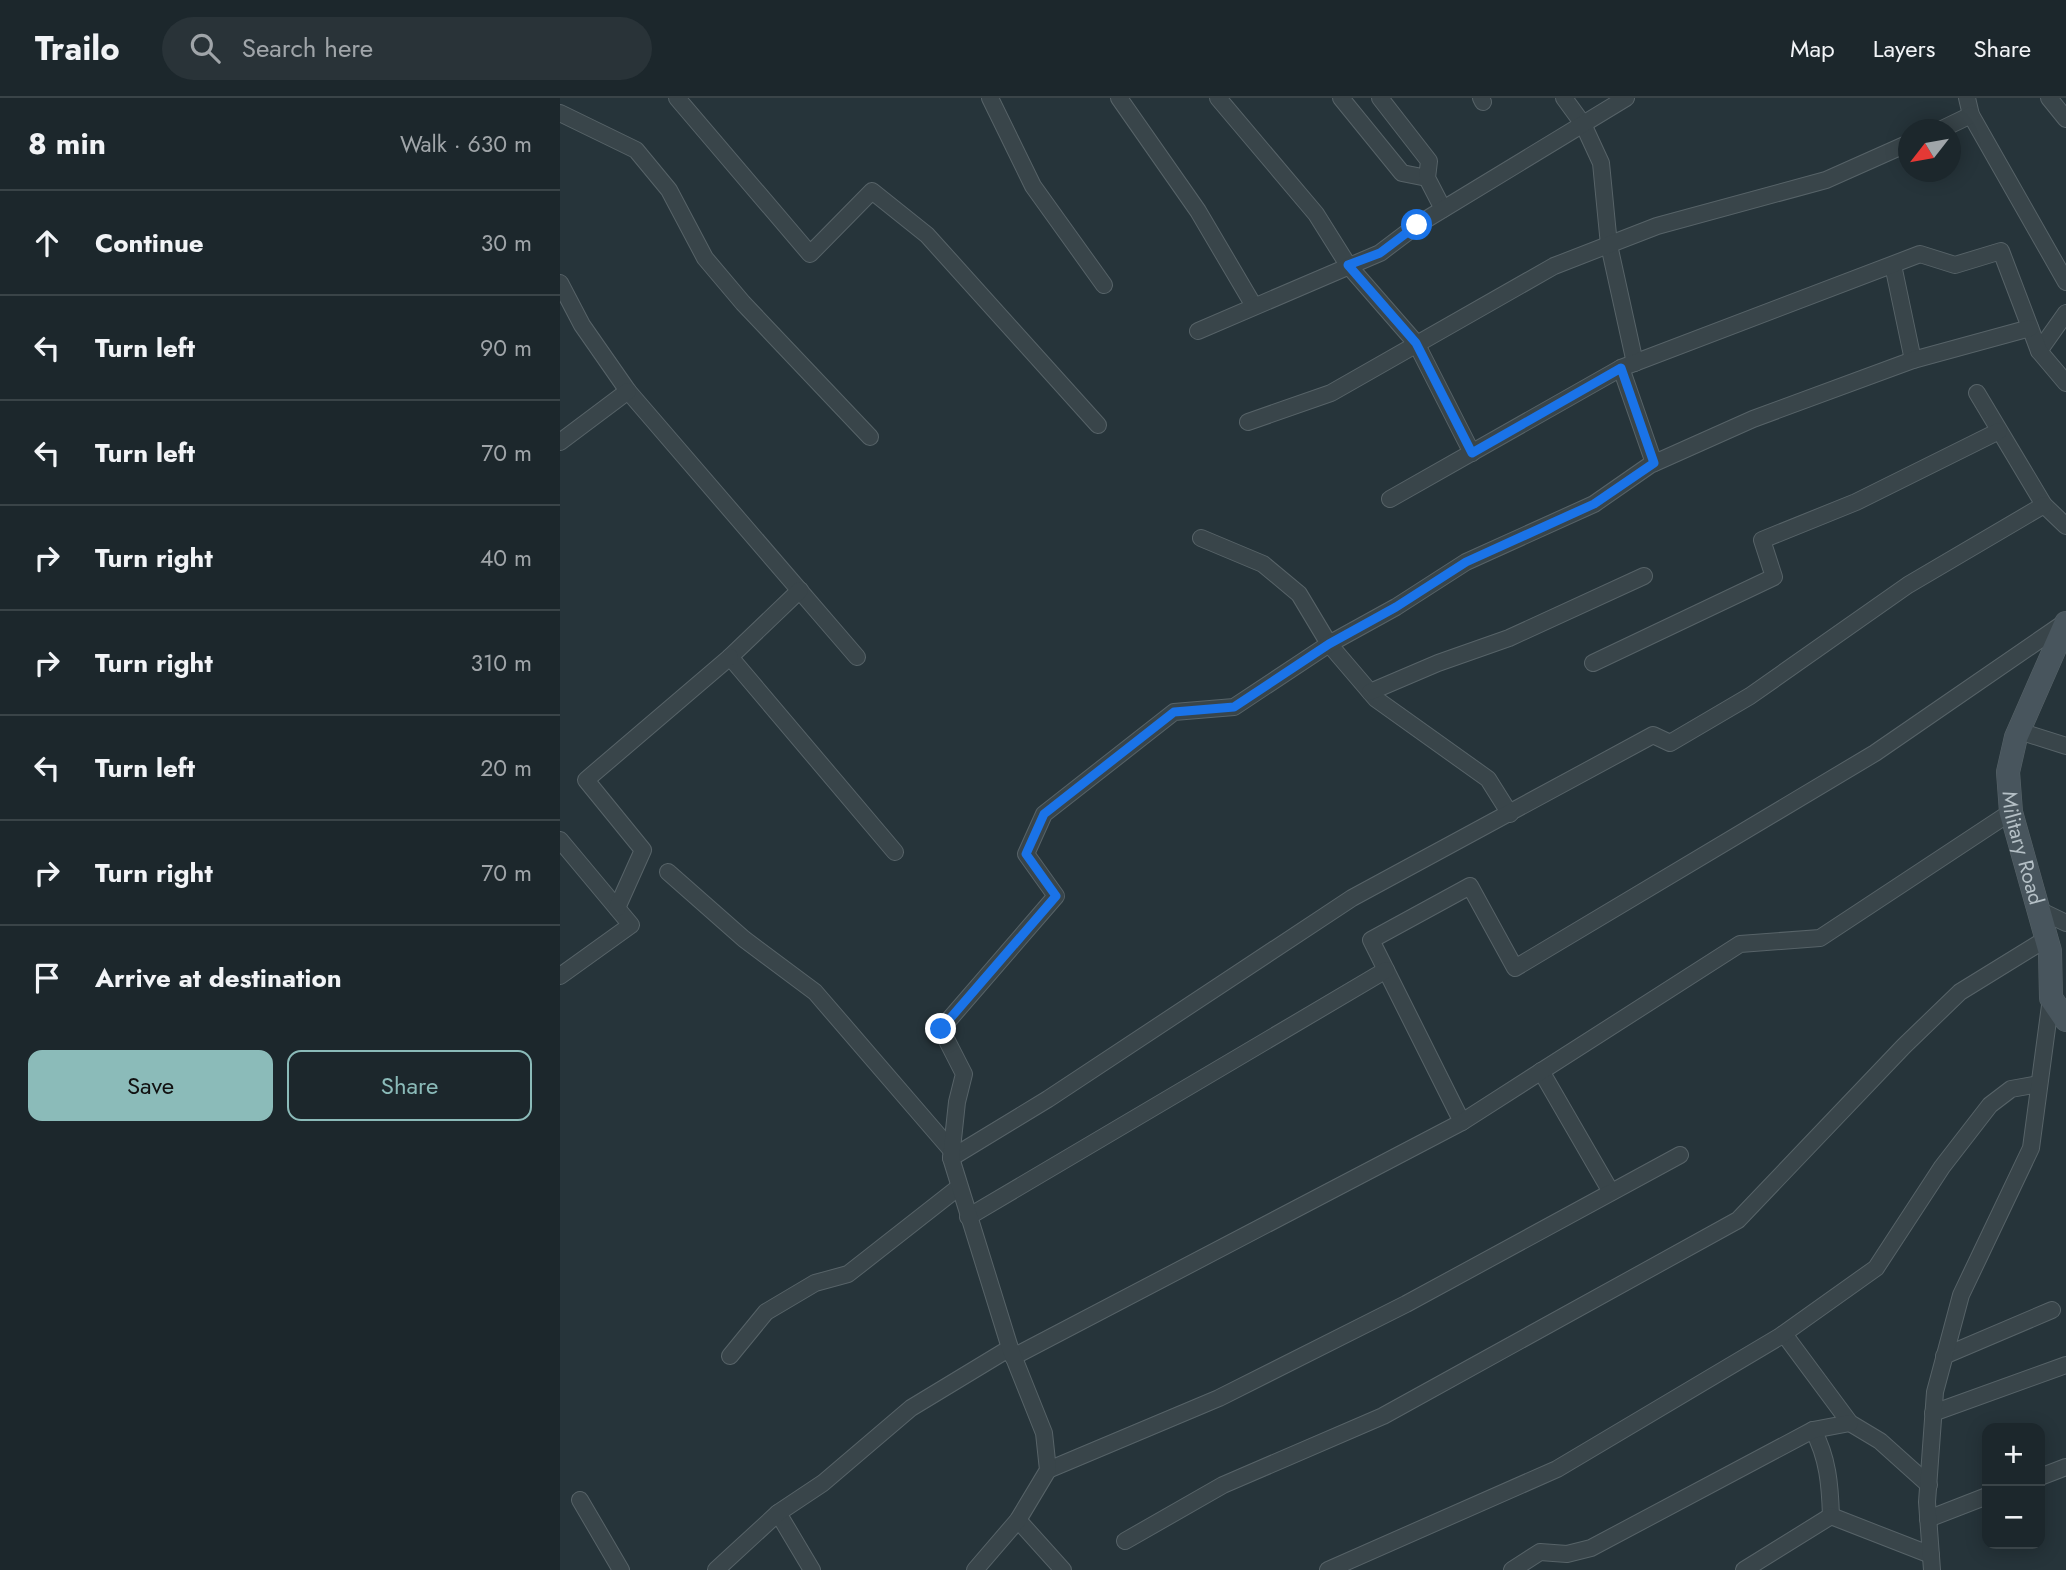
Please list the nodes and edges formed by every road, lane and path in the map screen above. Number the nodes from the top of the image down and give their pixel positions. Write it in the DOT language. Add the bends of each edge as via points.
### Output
graph roads {
  1 [pos="677,98"];
  2 [pos="990,98"];
  3 [pos="1119,98"];
  4 [pos="1218,98"];
  5 [pos="1341,98"];
  6 [pos="1380,98"];
  7 [pos="1564,98"];
  8 [pos="1626,98"];
  9 [pos="1967,98"];
  10 [pos="2049,98"];
  11 [pos="560,113"];
  12 [pos="1971,116"];
  13 [pos="2066,119"];
  14 [pos="1961,121"];
  15 [pos="1583,124"];
  16 [pos="1898,149"];
  17 [pos="1427,178"];
  18 [pos="1443,209"];
  19 [pos="1609,245"];
  20 [pos="1893,264"];
  21 [pos="1348,265"];
  22 [pos="2066,282"];
  23 [pos="560,283"];
  24 [pos="1104,285"];
  25 [pos="1254,306"];
  26 [pos="2066,313"];
  27 [pos="2030,328"];
  28 [pos="1198,331"];
  29 [pos="1416,343"];
  30 [pos="2039,351"];
  31 [pos="1913,360"];
  32 [pos="1628,365"];
  33 [pos="2066,383"];
  34 [pos="628,390"];
  35 [pos="1977,393"];
  36 [pos="1248,422"];
  37 [pos="1098,425"];
  38 [pos="2000,431"];
  39 [pos="870,437"];
  40 [pos="560,442"];
  41 [pos="1472,453"];
  42 [pos="1654,463"];
  43 [pos="1390,499"];
  44 [pos="2044,505"];
  45 [pos="2066,526"];
  46 [pos="1201,538"];
  47 [pos="1644,576"];
  48 [pos="800,590"];
  49 [pos="2066,623"];
  50 [pos="1329,644"];
  51 [pos="730,657"];
  52 [pos="858,657"];
  53 [pos="1593,663"];
  54 [pos="1370,692"];
  55 [pos="2019,731"];
  56 [pos="2066,746"];
  57 [pos="2011,812"];
  58 [pos="1510,814"];
  59 [pos="560,840"];
  60 [pos="895,852"];
  61 [pos="668,872"];
  62 [pos="617,908"];
  63 [pos="2037,909"];
  64 [pos="2066,923"];
  65 [pos="2046,939"];
  66 [pos="1386,970"];
  67 [pos="560,976"];
  68 [pos="2051,998"];
  69 [pos="2066,1020"];
  70 [pos="1541,1072"];
  71 [pos="2039,1084"];
  72 [pos="1462,1122"];
  73 [pos="951,1155"];
  74 [pos="1680,1155"];
  75 [pos="960,1187"];
  76 [pos="1611,1192"];
  77 [pos="968,1217"];
  78 [pos="2052,1310"];
  79 [pos="1784,1334"];
  80 [pos="1012,1352"];
  81 [pos="730,1356"];
  82 [pos="1944,1356"];
  83 [pos="2066,1365"];
  84 [pos="1933,1413"];
  85 [pos="1850,1423"];
  86 [pos="1813,1430"];
  87 [pos="2066,1467"];
  88 [pos="1048,1470"];
  89 [pos="2045,1475"];
  90 [pos="1928,1485"];
  91 [pos="1982,1498"];
  92 [pos="580,1500"];
  93 [pos="778,1513"];
  94 [pos="1831,1516"];
  95 [pos="1928,1518"];
  96 [pos="1018,1520"];
  97 [pos="1125,1541"];
  98 [pos="1931,1562"];
  99 [pos="621,1570"];
  100 [pos="716,1570"];
  101 [pos="812,1570"];
  102 [pos="975,1570"];
  103 [pos="1063,1570"];
  104 [pos="1328,1570"];
  105 [pos="1512,1570"];
  106 [pos="1744,1570"];
  1 -- 37 [label="street" via="810,254 872,191 927,235"];
  2 -- 24 [label="street" via="1033,186"];
  3 -- 25 [label="street" via="1198,211"];
  4 -- 21 [label="street" via="1316,214"];
  5 -- 17 [label="street" via="1402,173"];
  6 -- 17 [label="street" via="1429,160"];
  7 -- 15 [label="street"];
  8 -- 15 [label="street"];
  9 -- 12 [label="street"];
  10 -- 13 [label="street"];
  11 -- 39 [label="street" via="636,150 669,190 705,258"];
  12 -- 14 [label="street"];
  12 -- 22 [label="street"];
  15 -- 18 [label="street"];
  15 -- 19 [label="street" via="1601,163"];
  16 -- 19 [label="street" via="1826,180 1657,226"];
  17 -- 18 [label="street"];
  18 -- 21 [label="street" via="1380,253"];
  19 -- 29 [label="street" via="1553,266"];
  19 -- 32 [label="street"];
  20 -- 27 [label="street" via="1920,254 1955,265 2001,251"];
  20 -- 31 [label="street"];
  20 -- 32 [label="street"];
  21 -- 25 [label="street"];
  21 -- 29 [label="street"];
  23 -- 34 [label="street" via="582,325"];
  25 -- 28 [label="street"];
  26 -- 30 [label="street"];
  27 -- 30 [label="street"];
  27 -- 31 [label="street"];
  29 -- 36 [label="street" via="1331,393"];
  29 -- 41 [label="street"];
  30 -- 33 [label="street"];
  31 -- 42 [label="street" via="1754,419"];
  32 -- 41 [label="street"];
  32 -- 42 [label="street"];
  34 -- 40 [label="street"];
  34 -- 48 [label="street"];
  35 -- 38 [label="street"];
  38 -- 44 [label="street"];
  38 -- 53 [label="street" via="1856,502 1762,540 1774,576"];
  41 -- 43 [label="street"];
  42 -- 50 [label="street" via="1594,504 1466,562"];
  44 -- 45 [label="street"];
  44 -- 58 [label="street" via="1908,585 1750,696 1670,743 1653,735"];
  46 -- 50 [label="street" via="1263,564 1299,594"];
  47 -- 54 [label="street" via="1510,638"];
  48 -- 51 [label="street"];
  48 -- 52 [label="street"];
  49 -- 55 [label="street, Military Road"];
  49 -- 66 [label="street" via="1875,753 1515,968 1470,886 1371,940"];
  50 -- 54 [label="street"];
  50 -- 73 [label="street" via="1234,707 1174,712 1044,814 1026,854 1056,896 941,1029 964,1074"];
  51 -- 60 [label="street"];
  51 -- 62 [label="street" via="586,780 643,850"];
  54 -- 58 [label="street" via="1488,779"];
  55 -- 56 [label="street"];
  55 -- 57 [label="street, Military Road" via="2008,772"];
  57 -- 63 [label="street, Military Road"];
  57 -- 70 [label="street" via="1820,938 1740,944"];
  58 -- 73 [label="street" via="1352,898 1048,1099"];
  59 -- 62 [label="street"];
  61 -- 73 [label="street" via="744,939 815,992"];
  62 -- 67 [label="street" via="631,925"];
  63 -- 64 [label="street"];
  63 -- 65 [label="street, Military Road"];
  65 -- 68 [label="street, Military Road"];
  65 -- 97 [label="street" via="1960,992 1738,1220 1383,1416 1223,1485"];
  66 -- 72 [label="street"];
  66 -- 77 [label="street"];
  68 -- 69 [label="street"];
  68 -- 71 [label="street"];
  70 -- 72 [label="street"];
  70 -- 76 [label="street"];
  71 -- 79 [label="street" via="2011,1089 1990,1105 1942,1167 1876,1268"];
  71 -- 82 [label="street" via="2031,1149 1961,1295"];
  72 -- 80 [label="street"];
  73 -- 75 [label="street"];
  74 -- 76 [label="street"];
  75 -- 77 [label="street"];
  75 -- 81 [label="street" via="848,1274 815,1283 766,1312"];
  76 -- 88 [label="street" via="1406,1304 1219,1398"];
  77 -- 80 [label="street"];
  78 -- 82 [label="street"];
  79 -- 85 [label="street"];
  79 -- 104 [label="street" via="1557,1469"];
  80 -- 88 [label="street" via="1044,1433"];
  80 -- 93 [label="street" via="911,1408 823,1483"];
  82 -- 84 [label="street"];
  83 -- 84 [label="street"];
  84 -- 90 [label="street"];
  85 -- 86 [label="street"];
  85 -- 90 [label="street" via="1880,1441"];
  86 -- 94 [label="street" via="1824,1451"];
  86 -- 105 [label="street" via="1591,1548 1567,1554 1540,1552"];
  87 -- 89 [label="street"];
  88 -- 96 [label="street"];
  90 -- 95 [label="street"];
  91 -- 95 [label="street"];
  92 -- 99 [label="street"];
  93 -- 100 [label="street"];
  93 -- 101 [label="street"];
  94 -- 98 [label="street"];
  94 -- 106 [label="street"];
  95 -- 98 [label="street"];
  96 -- 102 [label="street"];
  96 -- 103 [label="street"];
}
